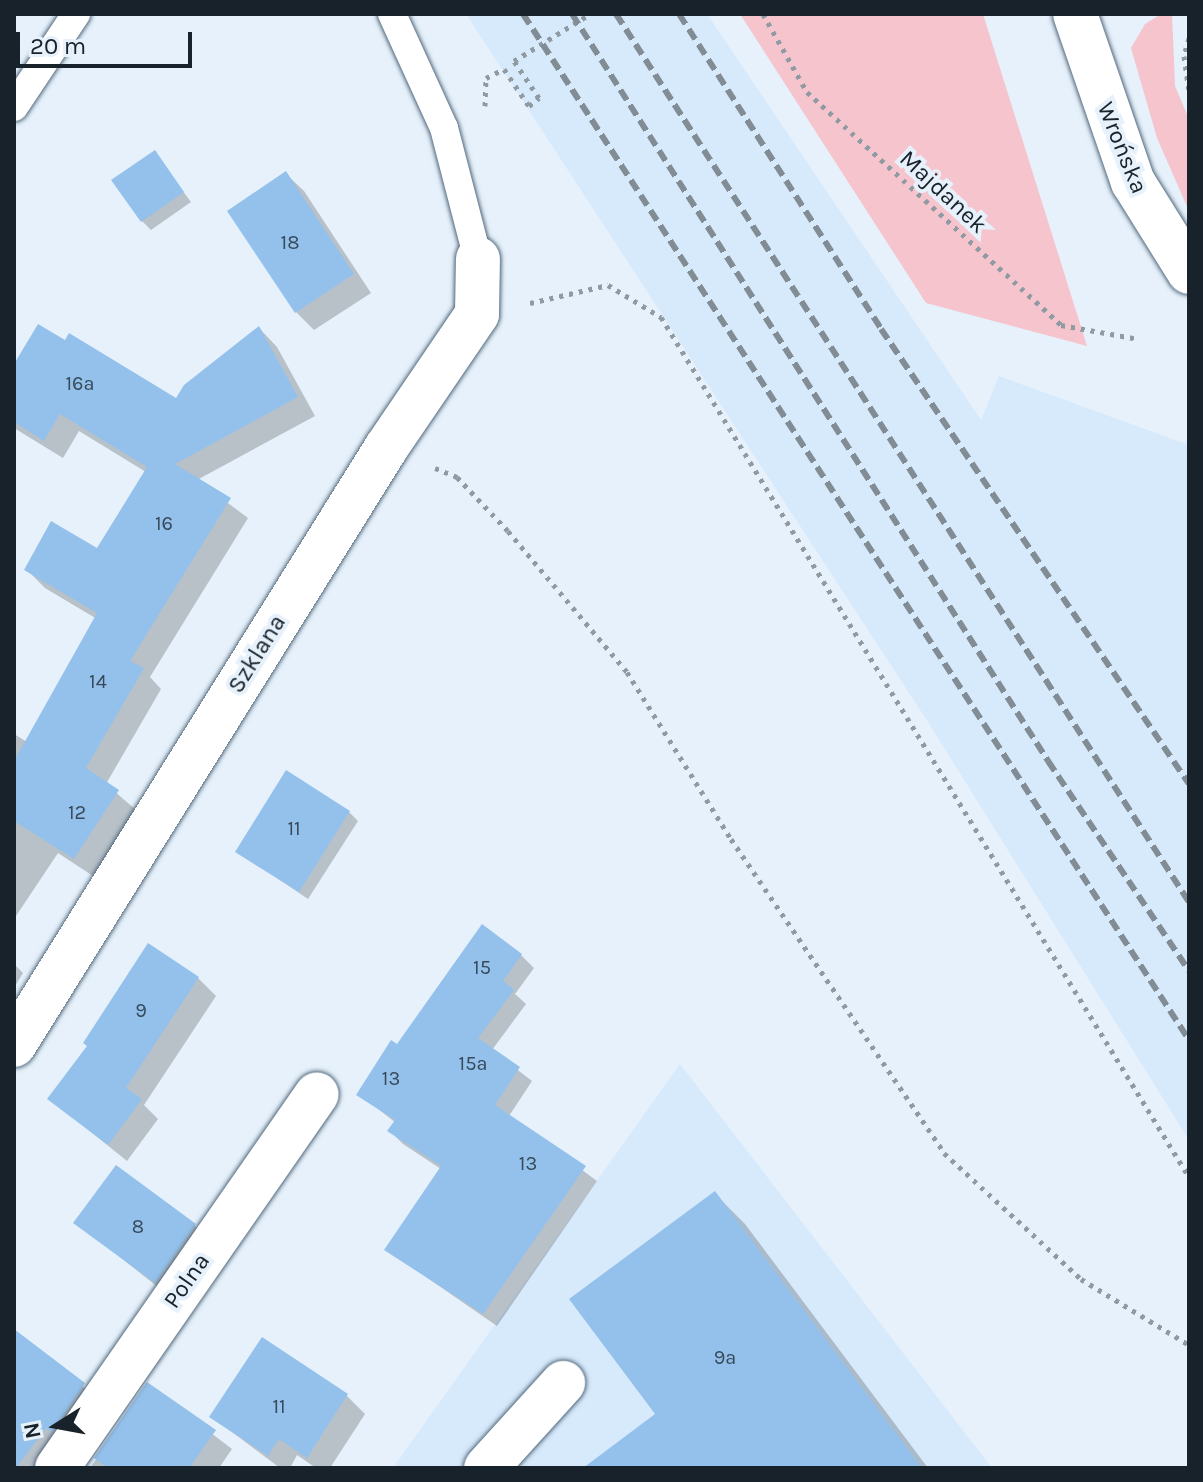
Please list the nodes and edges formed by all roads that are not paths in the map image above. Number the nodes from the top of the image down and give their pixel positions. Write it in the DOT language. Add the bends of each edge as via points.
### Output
graph roads {
  1 [pos="76,14"];
  2 [pos="392,14"];
  3 [pos="1075,14"];
  4 [pos="14,107"];
  5 [pos="478,259"];
  6 [pos="1189,272"];
  7 [pos="14,1045"];
  8 [pos="317,1094"];
  9 [pos="563,1383"];
  10 [pos="57,1468"];
  11 [pos="486,1468"];
  1 -- 4 [label="lane"];
  2 -- 5 [label="lane" via="444,128"];
  3 -- 6 [label="street, Wrońska" via="1133,182"];
  5 -- 7 [label="street, Szklana" via="477,314 386,448"];
  8 -- 10 [label="street, Polna"];
  9 -- 11 [label="street"];
}
